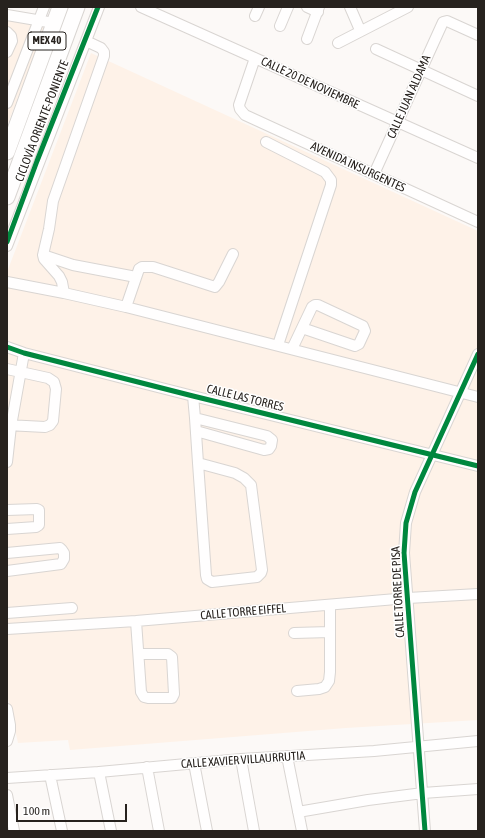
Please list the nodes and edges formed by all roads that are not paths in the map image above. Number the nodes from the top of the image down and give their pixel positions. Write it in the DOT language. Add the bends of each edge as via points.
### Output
graph roads {
  1 [pos="44,7"];
  2 [pos="60,7"];
  3 [pos="78,7"];
  4 [pos="100,7"];
  5 [pos="142,7"];
  6 [pos="288,7"];
  7 [pos="307,7"];
  8 [pos="408,7"];
  9 [pos="348,8"];
  10 [pos="318,9"];
  11 [pos="7,15"];
  12 [pos="39,21"];
  13 [pos="54,23"];
  14 [pos="280,26"];
  15 [pos="360,30"];
  16 [pos="7,32"];
  17 [pos="478,35"];
  18 [pos="307,39"];
  19 [pos="86,41"];
  20 [pos="338,43"];
  21 [pos="376,49"];
  22 [pos="7,52"];
  23 [pos="25,58"];
  24 [pos="255,58"];
  25 [pos="421,70"];
  26 [pos="478,96"];
  27 [pos="7,103"];
  28 [pos="397,123"];
  29 [pos="266,142"];
  30 [pos="8,147"];
  31 [pos="478,158"];
  32 [pos="374,174"];
  33 [pos="7,197"];
  34 [pos="478,222"];
  35 [pos="7,246"];
  36 [pos="232,254"];
  37 [pos="43,256"];
  38 [pos="136,277"];
  39 [pos="7,282"];
  40 [pos="64,293"];
  41 [pos="126,307"];
  42 [pos="302,328"];
  43 [pos="278,345"];
  44 [pos="7,347"];
  45 [pos="292,349"];
  46 [pos="24,353"];
  47 [pos="478,354"];
  48 [pos="7,369"];
  49 [pos="21,372"];
  50 [pos="461,393"];
  51 [pos="193,396"];
  52 [pos="478,397"];
  53 [pos="195,418"];
  54 [pos="9,426"];
  55 [pos="196,431"];
  56 [pos="432,455"];
  57 [pos="7,462"];
  58 [pos="198,462"];
  59 [pos="478,466"];
  60 [pos="7,510"];
  61 [pos="7,529"];
  62 [pos="7,553"];
  63 [pos="7,571"];
  64 [pos="478,594"];
  65 [pos="408,598"];
  66 [pos="330,605"];
  67 [pos="72,608"];
  68 [pos="7,613"];
  69 [pos="136,621"];
  70 [pos="7,629"];
  71 [pos="330,632"];
  72 [pos="294,633"];
  73 [pos="138,654"];
  74 [pos="297,691"];
  75 [pos="7,709"];
  76 [pos="7,741"];
  77 [pos="478,741"];
  78 [pos="418,747"];
  79 [pos="287,756"];
  80 [pos="241,759"];
  81 [pos="194,763"];
  82 [pos="147,767"];
  83 [pos="99,772"];
  84 [pos="50,775"];
  85 [pos="7,778"];
  86 [pos="478,789"];
  87 [pos="423,793"];
  88 [pos="7,795"];
  89 [pos="298,812"];
  90 [pos="14,831"];
  91 [pos="62,831"];
  92 [pos="111,831"];
  93 [pos="159,831"];
  94 [pos="207,831"];
  95 [pos="254,831"];
  96 [pos="302,831"];
  97 [pos="426,831"];
  1 -- 12 [label="street"];
  2 -- 13 [label="highway, MEX 40"];
  3 -- 33 [label="highway, MEX 40"];
  4 -- 19 [label="street"];
  5 -- 24 [label="street, CALLE 20 DE NOVIEMBRE"];
  6 -- 14 [label="street"];
  7 -- 10 [label="street"];
  8 -- 15 [label="street"];
  9 -- 15 [label="street"];
  10 -- 18 [label="street"];
  11 -- 12 [label="street"];
  12 -- 13 [label="street"];
  12 -- 23 [label="street"];
  13 -- 30 [label="highway, MEX 40"];
  15 -- 20 [label="street"];
  16 -- 22 [label="street" via="12,41"];
  17 -- 25 [label="street, CALLE JUAN ALDAMA" via="444,21"];
  19 -- 35 [label="street"];
  19 -- 37 [label="street" via="101,48 104,56 53,201"];
  21 -- 25 [label="street"];
  22 -- 23 [label="street"];
  23 -- 27 [label="street"];
  24 -- 28 [label="street, CALLE 20 DE NOVIEMBRE"];
  24 -- 32 [label="street, AVENIDA INSURGENTES" via="240,101 240,109 245,115"];
  25 -- 26 [label="street"];
  25 -- 28 [label="street, CALLE JUAN ALDAMA"];
  28 -- 31 [label="street, CALLE 20 DE NOVIEMBRE"];
  28 -- 32 [label="street, CALLE JUAN ALDAMA"];
  29 -- 43 [label="street" via="325,172 331,180"];
  32 -- 34 [label="street, AVENIDA INSURGENTES"];
  36 -- 38 [label="street" via="215,287 153,267 142,266"];
  37 -- 38 [label="street" via="73,265"];
  37 -- 40 [label="street" via="59,276"];
  38 -- 41 [label="street"];
  39 -- 40 [label="street"];
  40 -- 41 [label="street"];
  41 -- 43 [label="street"];
  42 -- 42 [label="street" via="355,346 360,344 366,331 363,326 318,305 312,307"];
  42 -- 45 [label="street"];
  43 -- 45 [label="street"];
  44 -- 46 [label="street, CALLE LAS TORRES"];
  45 -- 50 [label="street"];
  46 -- 49 [label="street"];
  46 -- 51 [label="street, CALLE LAS TORRES"];
  47 -- 50 [label="street, CALLE TORRE DE PISA"];
  48 -- 49 [label="street"];
  49 -- 54 [label="street"];
  49 -- 54 [label="street" via="48,378 54,382 56,389 53,421 45,427"];
  50 -- 52 [label="street"];
  50 -- 56 [label="street, CALLE TORRE DE PISA"];
  51 -- 53 [label="street"];
  51 -- 56 [label="street, CALLE LAS TORRES"];
  53 -- 55 [label="street"];
  53 -- 55 [label="street" via="267,436 272,440 272,446 264,450"];
  54 -- 57 [label="street"];
  55 -- 58 [label="street"];
  56 -- 59 [label="street, CALLE LAS TORRES"];
  56 -- 65 [label="street, CALLE TORRE DE PISA" via="406,523 404,553"];
  58 -- 58 [label="street" via="234,473 251,485 262,570 257,577 212,582 207,579"];
  60 -- 61 [label="street" via="37,509 39,525 36,528"];
  62 -- 63 [label="street" via="60,548 64,553 61,564"];
  64 -- 65 [label="street, CALLE TORRE EIFFEL"];
  65 -- 66 [label="street, CALLE TORRE EIFFEL"];
  65 -- 78 [label="street, CALLE TORRE DE PISA"];
  66 -- 69 [label="street, CALLE TORRE EIFFEL"];
  66 -- 71 [label="street"];
  67 -- 68 [label="street"];
  69 -- 70 [label="street, CALLE TORRE EIFFEL"];
  69 -- 73 [label="street"];
  71 -- 72 [label="street"];
  71 -- 74 [label="street" via="329,681 325,687 319,689"];
  73 -- 73 [label="street" via="168,654 172,657 172,698 148,698 142,695"];
  75 -- 76 [label="street" via="10,732"];
  77 -- 78 [label="street, CALLE XAVIER VILLAURRUTIA"];
  78 -- 79 [label="street, CALLE XAVIER VILLAURRUTIA"];
  78 -- 87 [label="street, CALLE TORRE DE PISA"];
  79 -- 80 [label="street, CALLE XAVIER VILLAURRUTIA"];
  79 -- 89 [label="street"];
  80 -- 81 [label="street, CALLE XAVIER VILLAURRUTIA"];
  80 -- 95 [label="street"];
  81 -- 82 [label="street, CALLE XAVIER VILLAURRUTIA"];
  81 -- 94 [label="street"];
  82 -- 83 [label="street, CALLE XAVIER VILLAURRUTIA"];
  82 -- 93 [label="street"];
  83 -- 84 [label="street, CALLE XAVIER VILLAURRUTIA"];
  83 -- 92 [label="street"];
  84 -- 85 [label="street, CALLE XAVIER VILLAURRUTIA"];
  84 -- 91 [label="street"];
  86 -- 87 [label="street"];
  87 -- 89 [label="street"];
  87 -- 97 [label="street, CALLE TORRE DE PISA"];
  88 -- 90 [label="street"];
  89 -- 96 [label="street"];
}
